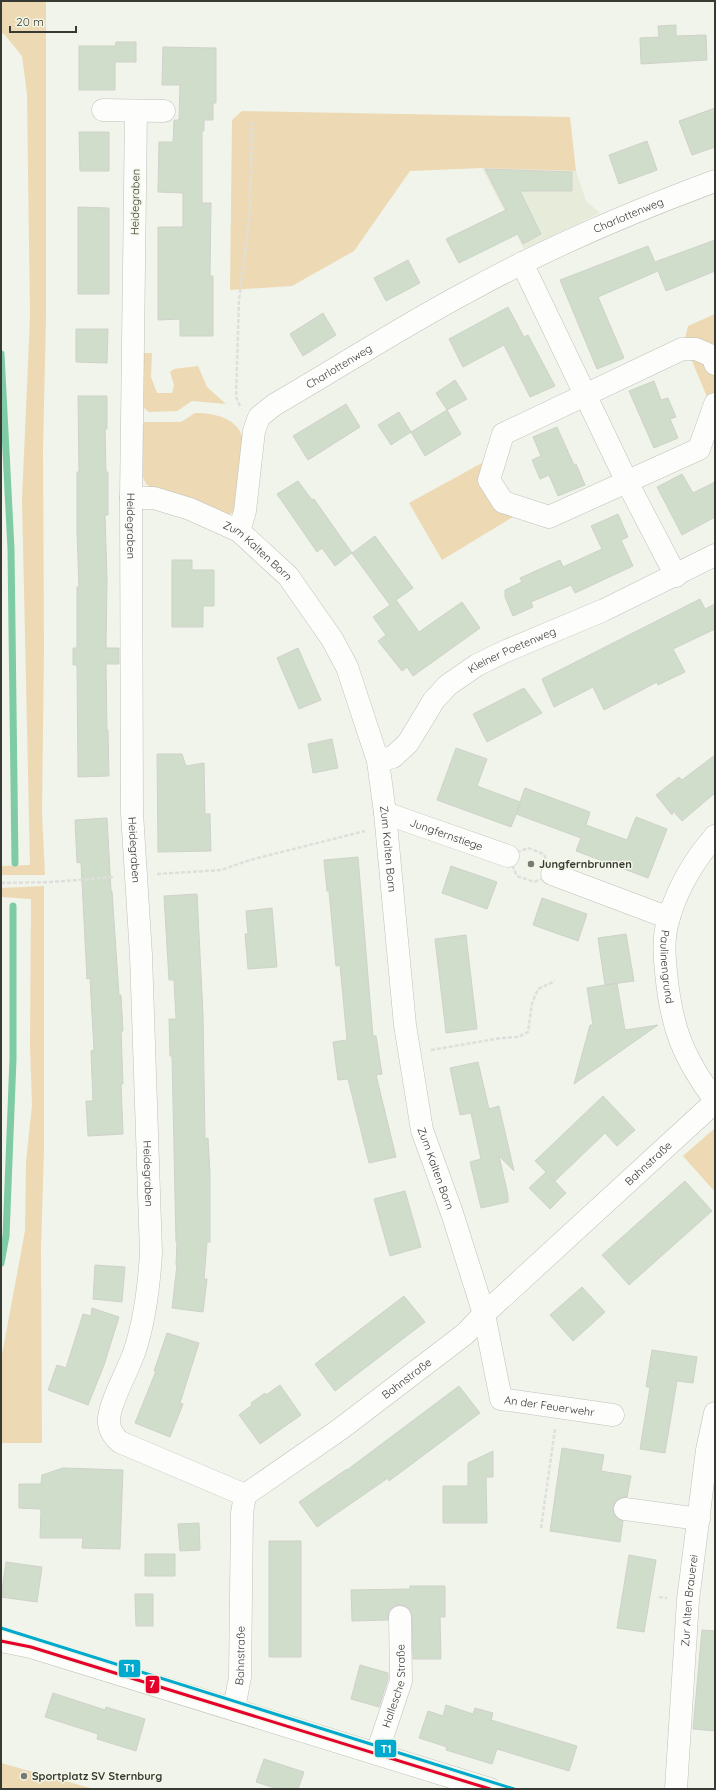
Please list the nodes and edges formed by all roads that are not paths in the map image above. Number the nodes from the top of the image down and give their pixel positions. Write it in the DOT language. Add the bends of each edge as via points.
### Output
graph roads {
  1 [pos="103,110"];
  2 [pos="136,111"];
  3 [pos="164,111"];
  4 [pos="715,181"];
  5 [pos="522,263"];
  6 [pos="715,364"];
  7 [pos="584,395"];
  8 [pos="715,404"];
  9 [pos="626,482"];
  10 [pos="132,498"];
  11 [pos="239,531"];
  12 [pos="715,555"];
  13 [pos="676,576"];
  14 [pos="378,761"];
  15 [pos="386,819"];
  16 [pos="715,836"];
  17 [pos="508,856"];
  18 [pos="543,870"];
  19 [pos="668,918"];
  20 [pos="715,1101"];
  21 [pos="484,1314"];
  22 [pos="715,1413"];
  23 [pos="612,1415"];
  24 [pos="244,1495"];
  25 [pos="625,1509"];
  26 [pos="699,1519"];
  27 [pos="400,1617"];
  28 [pos="1,1641"];
  29 [pos="234,1709"];
  30 [pos="377,1753"];
  31 [pos="490,1789"];
  32 [pos="676,1789"];
  1 -- 2 [label="street"];
  2 -- 3 [label="street"];
  2 -- 10 [label="street, Heidegraben"];
  4 -- 5 [label="street, Charlottenweg"];
  5 -- 7 [label="street"];
  5 -- 11 [label="street, Charlottenweg" via="466,292 274,405 259,417 254,430 245,512"];
  6 -- 7 [label="street" via="712,356 696,349 682,349"];
  7 -- 9 [label="street"];
  7 -- 9 [label="street" via="503,434 489,480 503,502 549,517"];
  8 -- 9 [label="street" via="699,449"];
  9 -- 13 [label="street"];
  10 -- 11 [label="street, Zum Kalten Born" via="154,498 190,509"];
  10 -- 24 [label="street, Heidegraben" via="132,813 137,876 151,1253 143,1322 135,1350 112,1407 110,1428 113,1436 120,1442"];
  11 -- 14 [label="street, Zum Kalten Born" via="288,576 332,639 347,667"];
  12 -- 13 [label="street, Kleiner Poetenweg"];
  13 -- 14 [label="street, Kleiner Poetenweg" via="604,610 506,651 462,675 434,700 408,743 393,756"];
  14 -- 15 [label="street, Zum Kalten Born"];
  15 -- 17 [label="street, Jungfernstiege"];
  15 -- 21 [label="street, Zum Kalten Born" via="405,1025 422,1130"];
  16 -- 19 [label="street, Paulinengrund" via="696,861"];
  18 -- 19 [label="street"];
  19 -- 20 [label="street, Paulinengrund" via="663,943 670,1008 676,1034 700,1081"];
  20 -- 21 [label="street, Bahnstraße"];
  21 -- 23 [label="street, An der Feuerwehr" via="501,1399"];
  21 -- 24 [label="street, Bahnstraße" via="465,1334 339,1430"];
  22 -- 26 [label="street, Zur Alten Brauerei" via="707,1450"];
  24 -- 29 [label="street, Bahnstraße" via="240,1677"];
  25 -- 26 [label="street"];
  26 -- 32 [label="street, Zur Alten Brauerei" via="688,1600"];
  27 -- 30 [label="street, Hallesche Straße" via="401,1681"];
  28 -- 29 [label="street" via="31,1647"];
  29 -- 30 [label="street"];
  30 -- 31 [label="street"];
}
